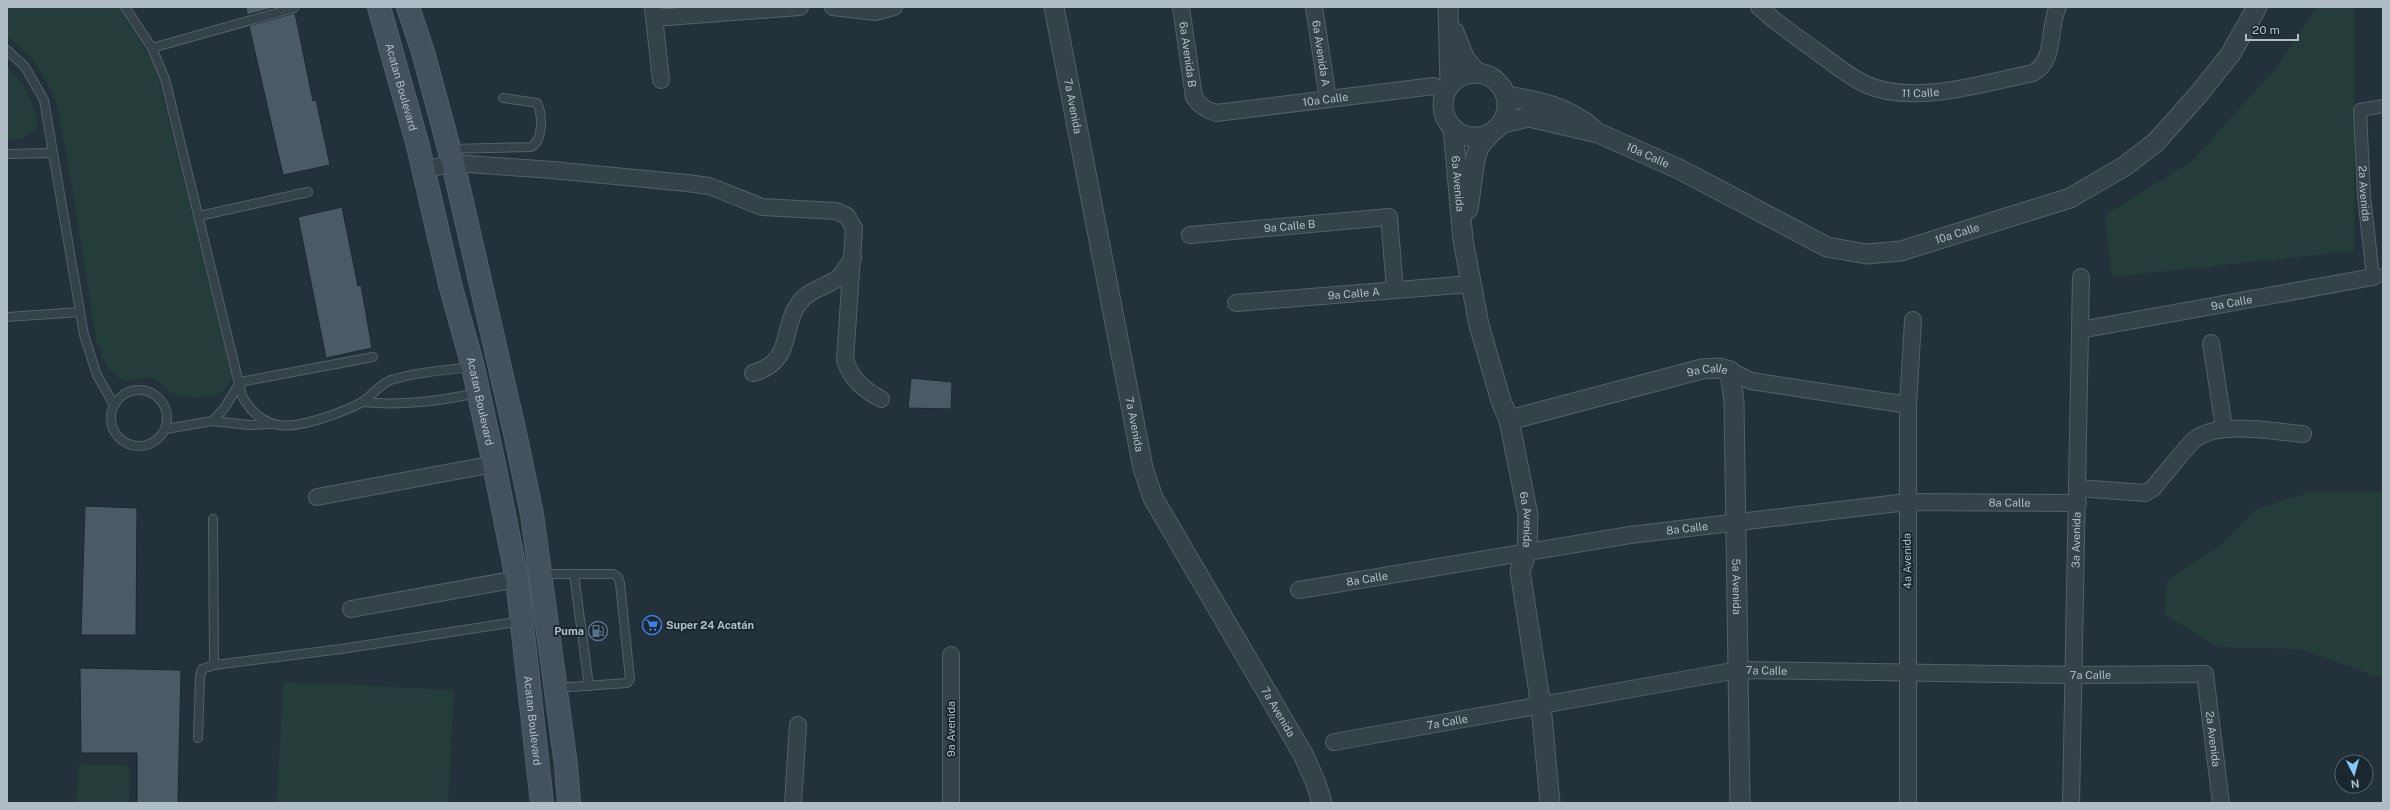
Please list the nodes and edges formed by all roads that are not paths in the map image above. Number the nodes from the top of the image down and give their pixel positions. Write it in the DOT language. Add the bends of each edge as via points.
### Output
graph roads {
  1 [pos="125,7"];
  2 [pos="379,7"];
  3 [pos="408,7"];
  4 [pos="800,7"];
  5 [pos="838,7"];
  6 [pos="894,7"];
  7 [pos="1054,7"];
  8 [pos="1181,7"];
  9 [pos="1314,7"];
  10 [pos="1759,7"];
  11 [pos="2058,7"];
  12 [pos="2257,7"];
  13 [pos="294,8"];
  14 [pos="653,12"];
  15 [pos="1449,12"];
  16 [pos="152,48"];
  17 [pos="7,50"];
  18 [pos="1477,73"];
  19 [pos="661,80"];
  20 [pos="1442,86"];
  21 [pos="1506,96"];
  22 [pos="503,98"];
  23 [pos="1328,99"];
  24 [pos="2383,106"];
  25 [pos="1216,113"];
  26 [pos="1452,128"];
  27 [pos="1496,128"];
  28 [pos="1598,133"];
  29 [pos="52,153"];
  30 [pos="7,154"];
  31 [pos="451,156"];
  32 [pos="424,170"];
  33 [pos="308,192"];
  34 [pos="199,216"];
  35 [pos="1190,235"];
  36 [pos="1463,240"];
  37 [pos="853,258"];
  38 [pos="2378,276"];
  39 [pos="2081,277"];
  40 [pos="1471,284"];
  41 [pos="1396,289"];
  42 [pos="1236,303"];
  43 [pos="80,312"];
  44 [pos="7,317"];
  45 [pos="1913,320"];
  46 [pos="2080,330"];
  47 [pos="2211,343"];
  48 [pos="373,357"];
  49 [pos="472,367"];
  50 [pos="1730,371"];
  51 [pos="753,373"];
  52 [pos="240,382"];
  53 [pos="478,393"];
  54 [pos="881,399"];
  55 [pos="362,402"];
  56 [pos="114,405"];
  57 [pos="1908,405"];
  58 [pos="1510,420"];
  59 [pos="212,421"];
  60 [pos="272,424"];
  61 [pos="2224,428"];
  62 [pos="166,429"];
  63 [pos="2303,434"];
  64 [pos="494,464"];
  65 [pos="2078,496"];
  66 [pos="317,497"];
  67 [pos="1907,502"];
  68 [pos="213,519"];
  69 [pos="1735,523"];
  70 [pos="1527,551"];
  71 [pos="541,574"];
  72 [pos="574,574"];
  73 [pos="517,579"];
  74 [pos="1299,590"];
  75 [pos="351,609"];
  76 [pos="523,621"];
  77 [pos="951,655"];
  78 [pos="214,665"];
  79 [pos="1738,670"];
  80 [pos="1908,673"];
  81 [pos="2205,674"];
  82 [pos="2074,676"];
  83 [pos="589,686"];
  84 [pos="555,688"];
  85 [pos="1541,706"];
  86 [pos="798,725"];
  87 [pos="198,738"];
  88 [pos="1334,742"];
  89 [pos="542,803"];
  90 [pos="569,803"];
  91 [pos="793,803"];
  92 [pos="951,803"];
  93 [pos="1322,803"];
  94 [pos="1550,803"];
  95 [pos="1740,803"];
  96 [pos="1908,803"];
  97 [pos="2071,803"];
  98 [pos="2221,803"];
  1 -- 16 [label="lane"];
  2 -- 32 [label="main road, Acatan Boulevard"];
  3 -- 31 [label="main road"];
  4 -- 14 [label="street"];
  5 -- 6 [label="street" via="875,12"];
  7 -- 93 [label="street, 7a Avenida" via="1143,468 1153,498 1303,754"];
  8 -- 25 [label="street, 6a Avenida B" via="1194,96 1201,106"];
  9 -- 23 [label="street, 6a Avenida A"];
  10 -- 11 [label="street, 11 Calle" via="1843,71 1865,84 1888,92 1909,94 1976,85 2033,73 2047,60 2053,19"];
  12 -- 28 [label="street, 10a Calle" via="2230,55 2197,96 2156,142 2125,166 2070,198 1901,251 1867,254 1828,248 1679,169"];
  13 -- 16 [label="lane"];
  14 -- 19 [label="street"];
  15 -- 18 [label="street" via="1465,59"];
  15 -- 20 [label="street"];
  16 -- 34 [label="lane" via="165,79"];
  17 -- 29 [label="lane" via="25,67 44,100"];
  18 -- 20 [label="street" via="1467,74"];
  18 -- 21 [label="street" via="1495,80"];
  20 -- 23 [label="street, 10a Calle"];
  20 -- 26 [label="street" via="1446,93 1444,111"];
  21 -- 27 [label="street" via="1507,110"];
  21 -- 28 [label="street, 10a Calle" via="1561,108 1583,120"];
  22 -- 31 [label="lane" via="537,103 537,144 531,148"];
  23 -- 25 [label="street, 10a Calle"];
  24 -- 38 [label="street, 2a Avenida" via="2360,110 2364,196"];
  26 -- 27 [label="street" via="1470,137"];
  26 -- 36 [label="street, 6a Avenida"];
  27 -- 28 [label="street, 10a Calle" via="1529,117"];
  27 -- 36 [label="street, 6a Avenida" via="1479,147 1475,160"];
  29 -- 30 [label="lane"];
  29 -- 43 [label="lane"];
  31 -- 32 [label="street"];
  31 -- 37 [label="street" via="552,170 710,186 762,207 836,211 847,216 854,228"];
  31 -- 71 [label="main road" via="532,514"];
  32 -- 49 [label="main road, Acatan Boulevard"];
  33 -- 34 [label="lane"];
  34 -- 52 [label="lane"];
  35 -- 41 [label="street, 9a Calle B" via="1389,217"];
  36 -- 40 [label="street, 6a Avenida"];
  37 -- 51 [label="street" via="838,277 806,295 799,303 792,318 788,338 776,361 762,371"];
  37 -- 54 [label="street" via="845,360 850,374 862,388"];
  38 -- 46 [label="street, 9a Calle"];
  39 -- 46 [label="street, 3a Avenida"];
  40 -- 41 [label="street, 9a Calle A"];
  40 -- 58 [label="street, 6a Avenida" via="1490,367"];
  41 -- 42 [label="street, 9a Calle A"];
  43 -- 44 [label="lane"];
  43 -- 56 [label="lane" via="84,335 97,375"];
  45 -- 57 [label="street, 4a Avenida"];
  46 -- 65 [label="street, 3a Avenida"];
  47 -- 61 [label="street"];
  48 -- 52 [label="lane"];
  49 -- 53 [label="main road, Acatan Boulevard"];
  49 -- 55 [label="lane" via="389,380"];
  50 -- 57 [label="street, 9a Calle" via="1752,381"];
  50 -- 58 [label="street, 9a Calle" via="1719,368 1702,369"];
  50 -- 69 [label="street, 5a Avenida" via="1734,402"];
  52 -- 59 [label="lane" via="224,409"];
  52 -- 60 [label="lane" via="242,396 249,408 259,418"];
  53 -- 55 [label="lane" via="430,402 392,405"];
  53 -- 64 [label="main road, Acatan Boulevard"];
  55 -- 60 [label="lane" via="299,426"];
  56 -- 62 [label="lane" via="121,396 130,391 141,389 152,392 166,408"];
  56 -- 62 [label="lane" via="111,425 123,441 142,446 160,438"];
  57 -- 67 [label="street, 4a Avenida"];
  58 -- 70 [label="street, 6a Avenida" via="1528,516"];
  59 -- 60 [label="lane" via="249,425"];
  59 -- 62 [label="lane"];
  61 -- 63 [label="street, 8a Calle"];
  61 -- 65 [label="street, 8a Calle" via="2209,432 2195,440 2152,490 2145,493"];
  64 -- 66 [label="street"];
  64 -- 73 [label="main road, Acatan Boulevard"];
  65 -- 67 [label="street, 8a Calle"];
  65 -- 82 [label="street, 3a Avenida"];
  67 -- 69 [label="street, 8a Calle"];
  67 -- 80 [label="street, 4a Avenida"];
  68 -- 78 [label="lane"];
  69 -- 70 [label="street, 8a Calle" via="1630,535"];
  69 -- 79 [label="street, 5a Avenida"];
  70 -- 74 [label="street, 8a Calle"];
  70 -- 85 [label="street, 6a Avenida" via="1520,571"];
  71 -- 72 [label="lane"];
  71 -- 84 [label="main road"];
  72 -- 83 [label="lane"];
  72 -- 83 [label="lane" via="613,574 618,577 620,583 630,680 627,683"];
  73 -- 75 [label="street"];
  73 -- 76 [label="main road, Acatan Boulevard"];
  76 -- 78 [label="lane" via="341,650"];
  76 -- 89 [label="main road, Acatan Boulevard"];
  77 -- 92 [label="street, 9a Avenida"];
  78 -- 87 [label="lane" via="202,669 200,677"];
  79 -- 80 [label="street, 7a Calle"];
  79 -- 85 [label="street, 7a Calle"];
  79 -- 95 [label="street, 5a Avenida"];
  80 -- 82 [label="street, 7a Calle"];
  80 -- 96 [label="street, 4a Avenida"];
  81 -- 82 [label="street, 7a Calle"];
  81 -- 98 [label="street, 2a Avenida"];
  82 -- 97 [label="street, 3a Avenida"];
  83 -- 84 [label="lane"];
  84 -- 90 [label="main road"];
  85 -- 88 [label="street, 7a Calle"];
  85 -- 94 [label="street, 6a Avenida"];
  86 -- 91 [label="street"];
}
